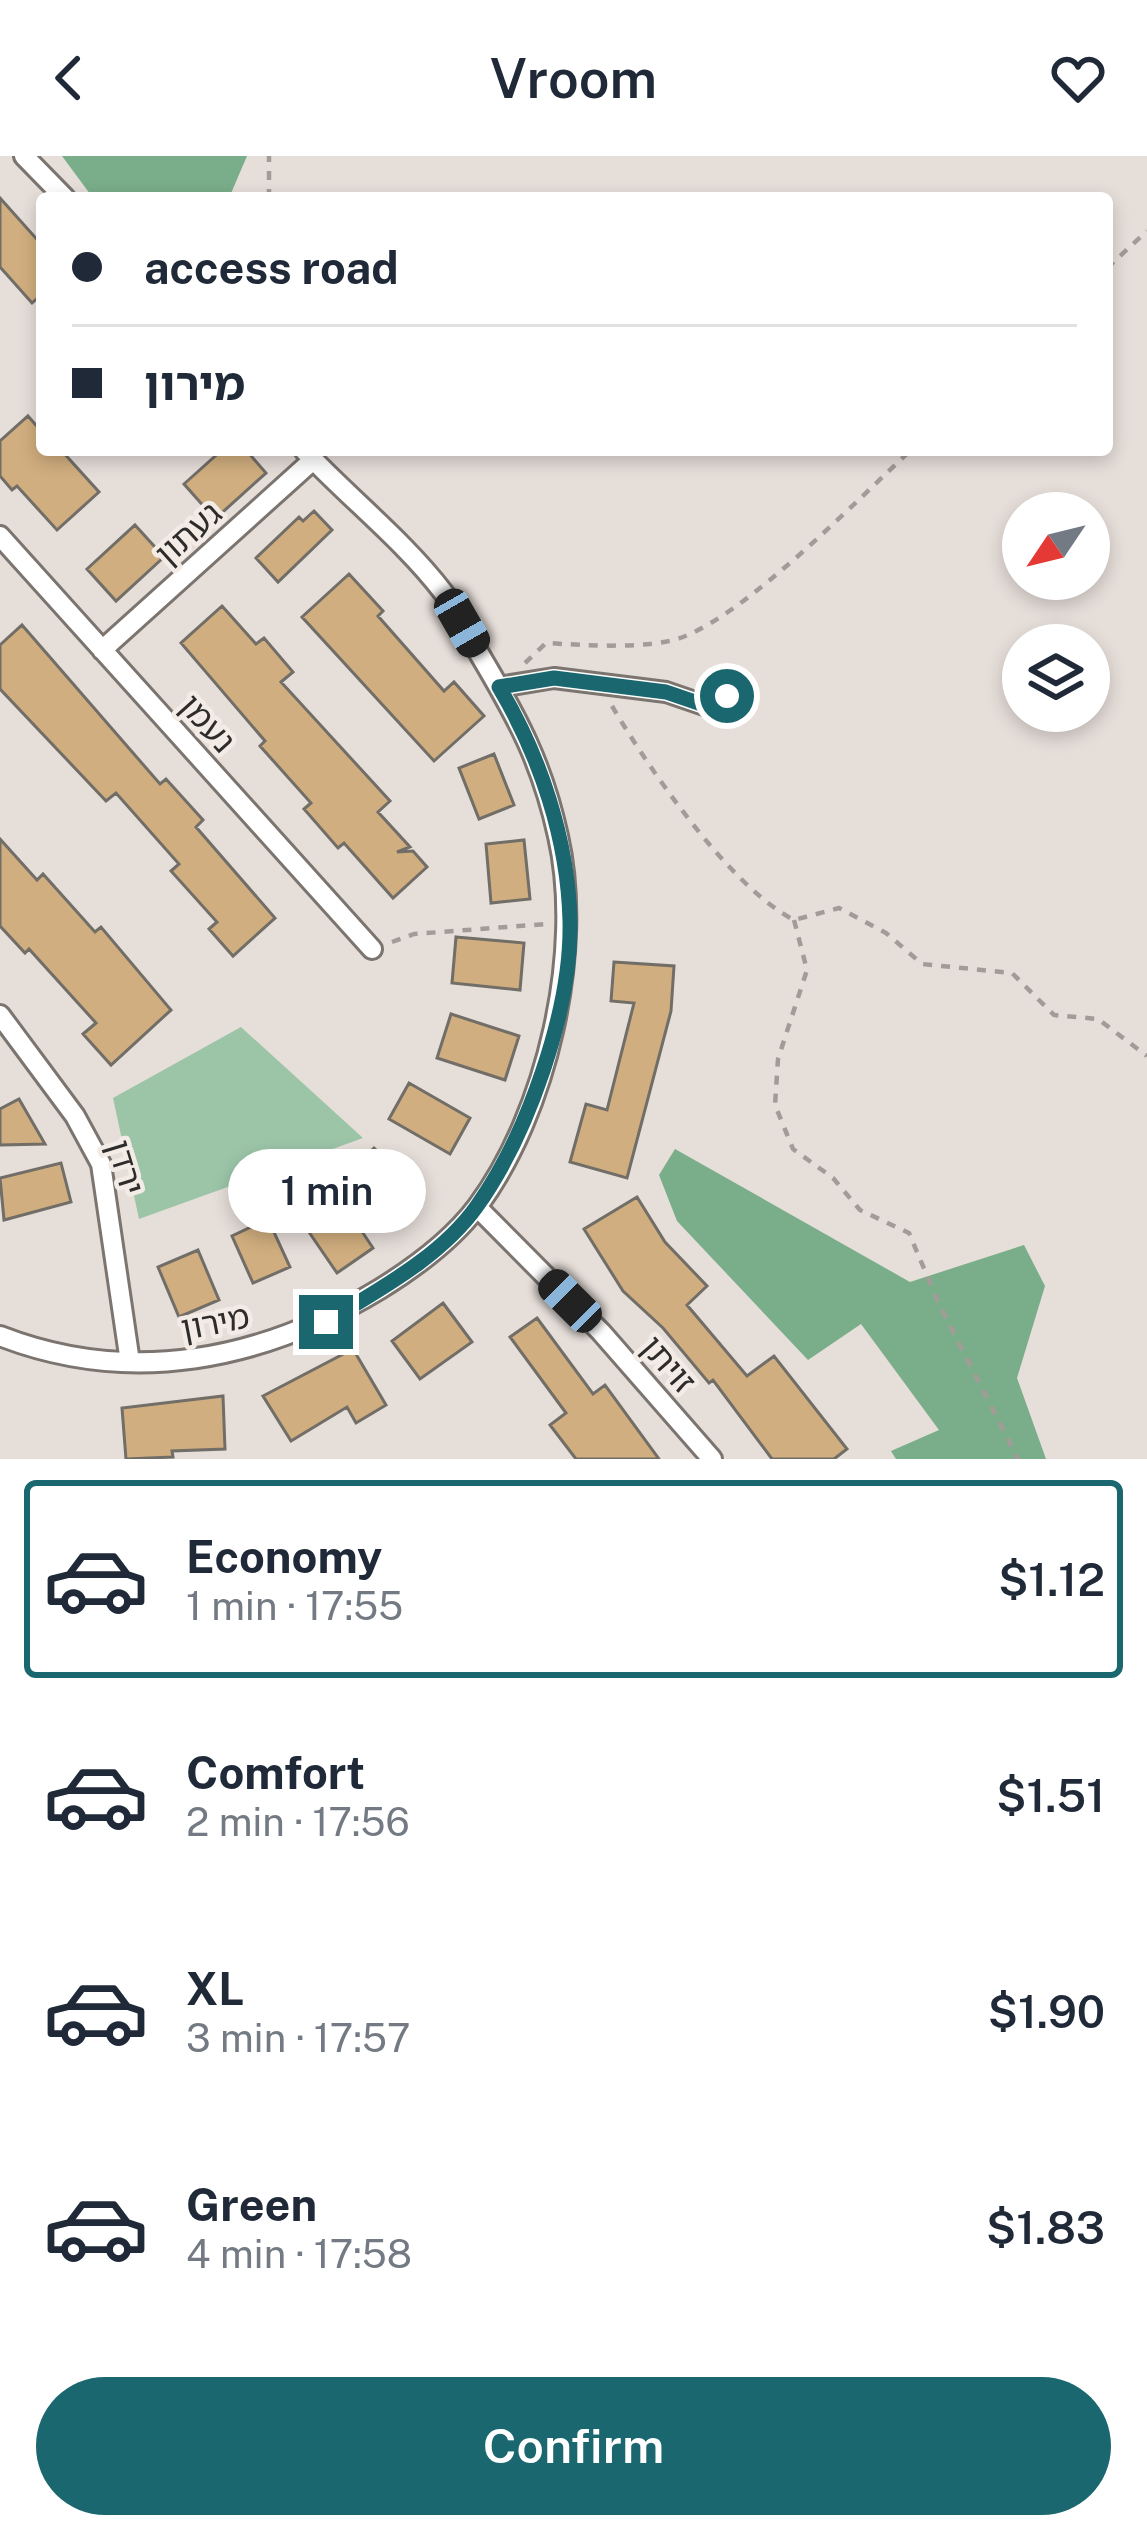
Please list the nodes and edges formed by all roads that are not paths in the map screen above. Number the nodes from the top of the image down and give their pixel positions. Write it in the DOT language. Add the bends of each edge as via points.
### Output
graph roads {
  1 [pos="24,156"];
  2 [pos="58,192"];
  3 [pos="308,456"];
  4 [pos="310,456"];
  5 [pos="0,536"];
  6 [pos="102,650"];
  7 [pos="499,687"];
  8 [pos="727,696"];
  9 [pos="372,950"];
  10 [pos="0,1015"];
  11 [pos="477,1207"];
  12 [pos="0,1336"];
  13 [pos="130,1362"];
  14 [pos="712,1459"];
  1 -- 2 [label="street"];
  3 -- 6 [label="street, געתון"];
  4 -- 7 [label="street, מירון" via="443,592"];
  5 -- 6 [label="street, נעמן"];
  6 -- 9 [label="street, נעמן"];
  7 -- 8 [label="street" via="554,678 666,692 704,705"];
  7 -- 11 [label="street, מירון" via="531,742 559,838 570,922 543,1068"];
  10 -- 13 [label="street, ירדן" via="100,1164"];
  11 -- 13 [label="street, מירון" via="399,1277 326,1322 248,1351"];
  11 -- 14 [label="street, זויתן"];
  12 -- 13 [label="street, מירון" via="33,1349"];
}
